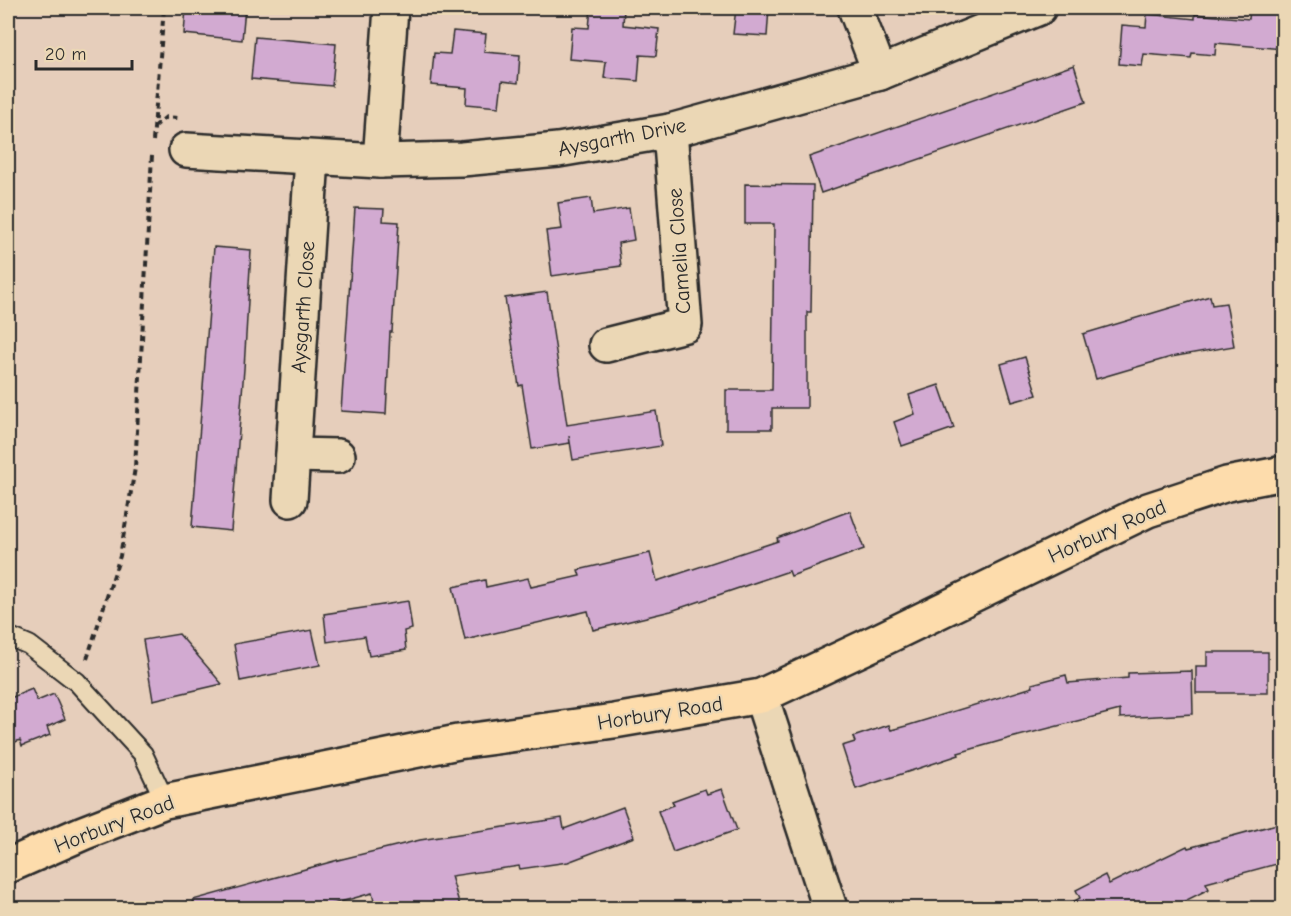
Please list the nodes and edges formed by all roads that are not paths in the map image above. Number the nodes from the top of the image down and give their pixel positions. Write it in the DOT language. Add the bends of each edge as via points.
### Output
graph roads {
  1 [pos="391,8"];
  2 [pos="855,8"];
  3 [pos="1039,8"];
  4 [pos="880,73"];
  5 [pos="670,131"];
  6 [pos="186,150"];
  7 [pos="312,158"];
  8 [pos="380,161"];
  9 [pos="606,345"];
  10 [pos="293,455"];
  11 [pos="338,456"];
  12 [pos="1284,473"];
  13 [pos="290,500"];
  14 [pos="8,636"];
  15 [pos="761,696"];
  16 [pos="165,801"];
  17 [pos="8,867"];
  18 [pos="830,909"];
  1 -- 8 [label="street"];
  2 -- 4 [label="street"];
  3 -- 4 [label="street, Aysgarth Drive"];
  4 -- 5 [label="street, Aysgarth Drive"];
  5 -- 8 [label="street, Aysgarth Drive" via="558,150 462,159"];
  5 -- 9 [label="street, Camelia Close" via="685,325"];
  6 -- 7 [label="street, Aysgarth Drive"];
  7 -- 8 [label="street, Aysgarth Drive"];
  7 -- 10 [label="street, Aysgarth Close"];
  10 -- 11 [label="street"];
  10 -- 13 [label="street, Aysgarth Close"];
  12 -- 15 [label="highway, Horbury Road" via="1227,484 1148,510"];
  14 -- 16 [label="lane" via="29,645 77,682 143,754"];
  15 -- 16 [label="highway, Horbury Road" via="458,742"];
  15 -- 18 [label="street"];
  16 -- 17 [label="highway, Horbury Road" via="83,832"];
}
